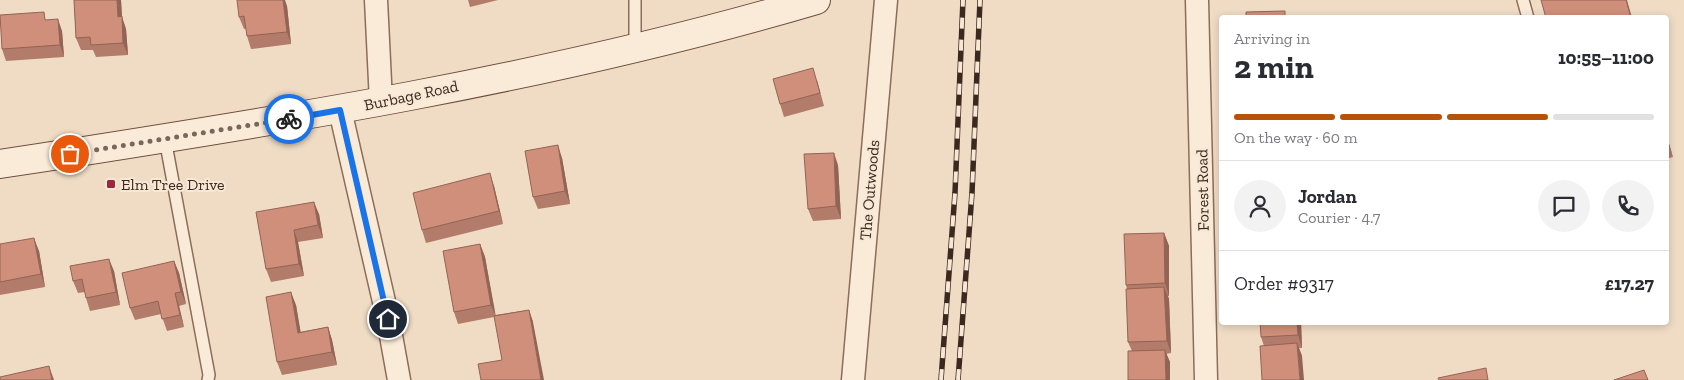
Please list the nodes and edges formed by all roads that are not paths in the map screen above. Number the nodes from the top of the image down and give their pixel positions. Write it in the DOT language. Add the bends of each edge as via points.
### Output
graph roads {
  1 [pos="376,0"];
  2 [pos="635,0"];
  3 [pos="886,0"];
  4 [pos="1197,0"];
  5 [pos="1523,0"];
  6 [pos="799,2"];
  7 [pos="1527,15"];
  8 [pos="634,49"];
  9 [pos="381,102"];
  10 [pos="340,110"];
  11 [pos="165,139"];
  12 [pos="0,164"];
  13 [pos="208,380"];
  14 [pos="399,380"];
  15 [pos="853,380"];
  16 [pos="1206,380"];
  1 -- 9 [label="street"];
  2 -- 8 [label="lane"];
  3 -- 15 [label="street, The Outwoods"];
  4 -- 16 [label="street, Forest Road"];
  5 -- 7 [label="lane"];
  6 -- 8 [label="main road, Burbage Road"];
  8 -- 9 [label="main road, Burbage Road"];
  9 -- 10 [label="main road, Burbage Road"];
  10 -- 11 [label="main road, Burbage Road"];
  10 -- 14 [label="street"];
  11 -- 12 [label="main road, Burbage Road"];
  11 -- 13 [label="lane" via="210,375"];
}
